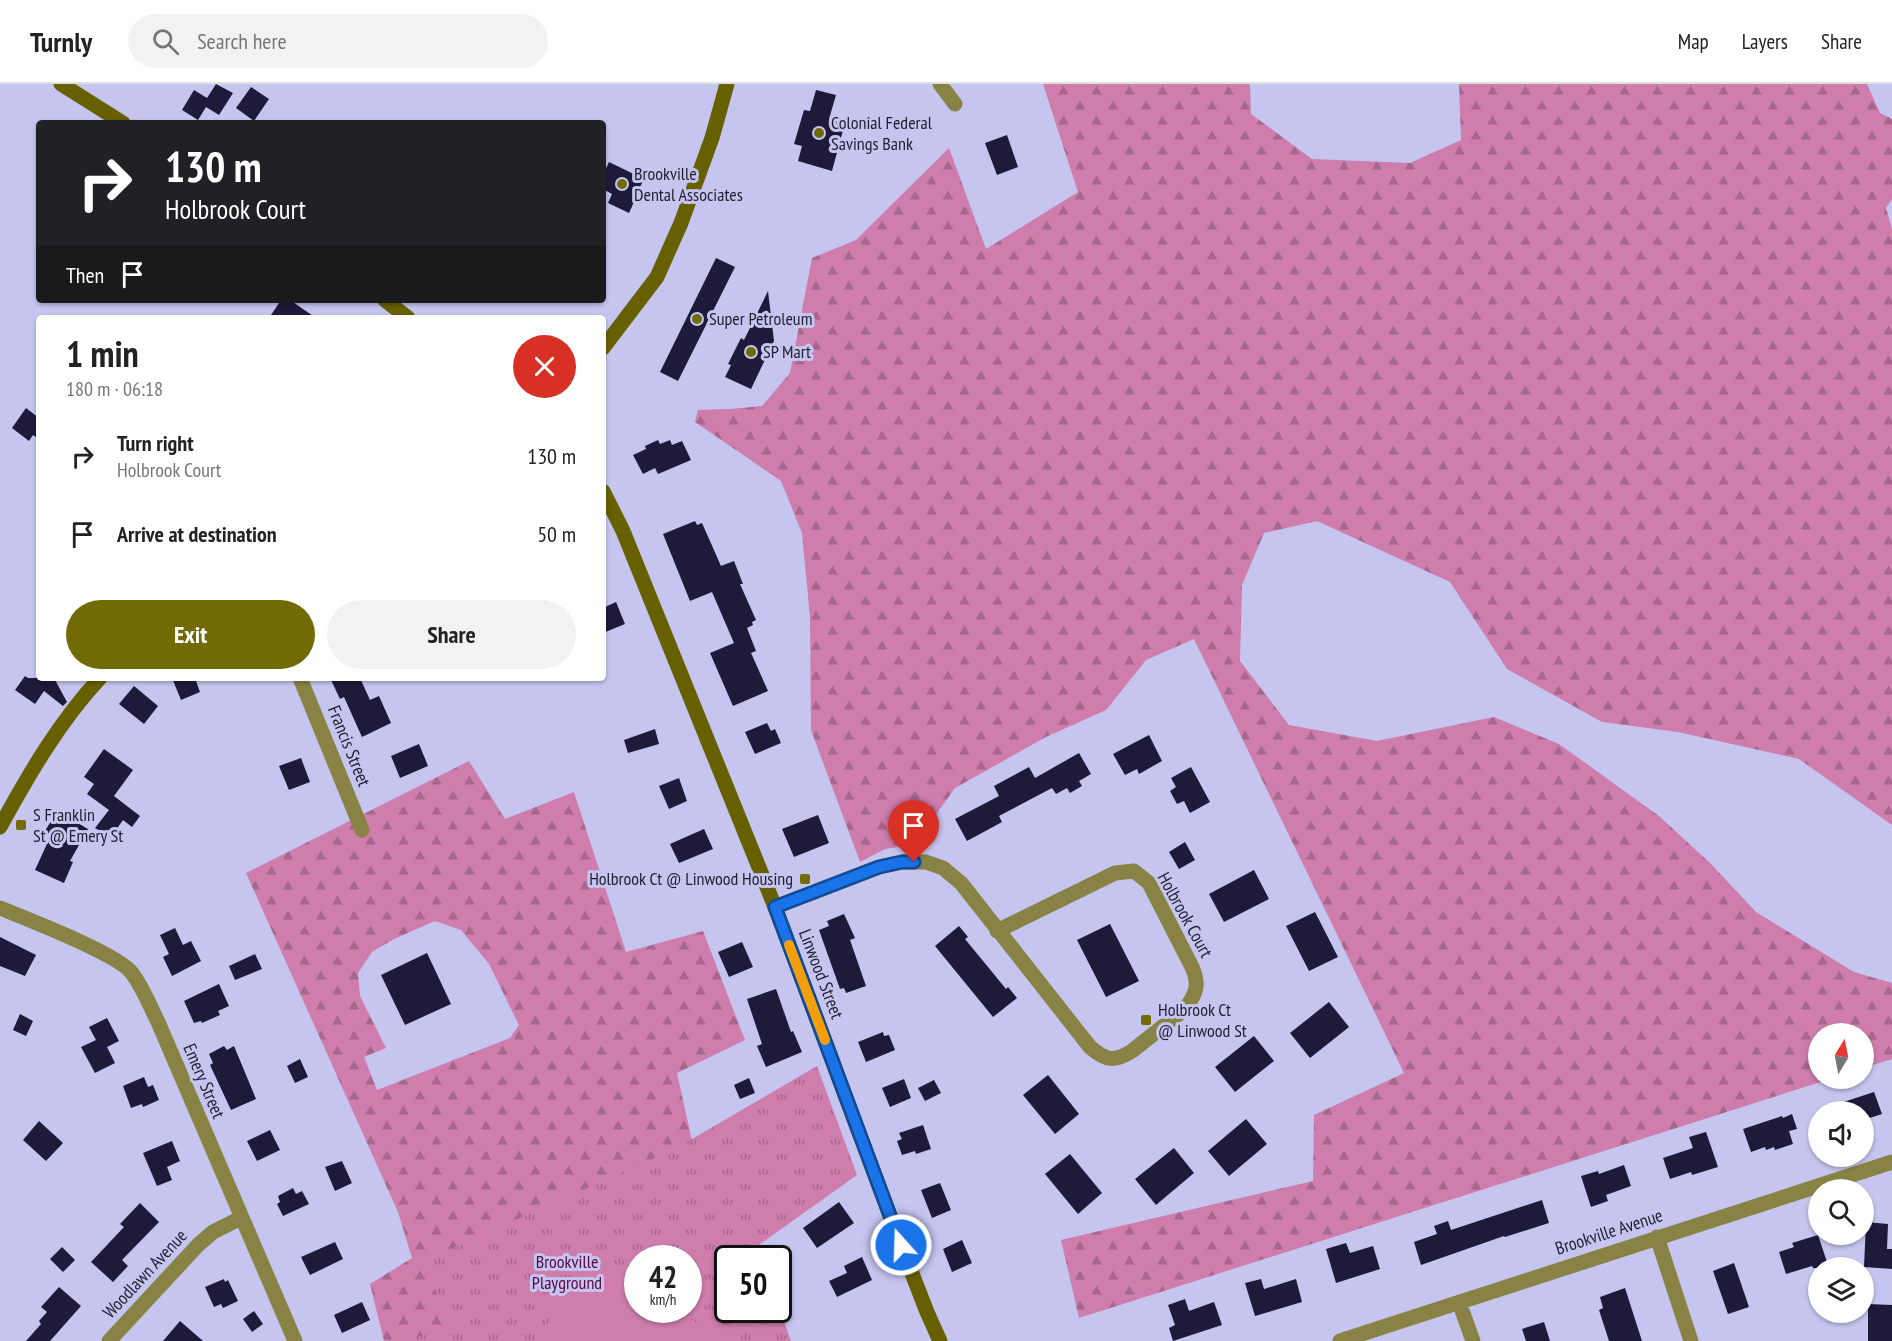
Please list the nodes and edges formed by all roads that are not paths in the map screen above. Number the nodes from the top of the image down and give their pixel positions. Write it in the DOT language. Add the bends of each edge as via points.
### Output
graph roads {
  1 [pos="61,84"];
  2 [pos="727,84"];
  3 [pos="940,84"];
  4 [pos="955,104"];
  5 [pos="118,120"];
  6 [pos="389,303"];
  7 [pos="404,315"];
  8 [pos="606,344"];
  9 [pos="606,497"];
  10 [pos="97,681"];
  11 [pos="301,681"];
  12 [pos="0,827"];
  13 [pos="362,830"];
  14 [pos="775,907"];
  15 [pos="0,908"];
  16 [pos="998,931"];
  17 [pos="1892,1162"];
  18 [pos="241,1218"];
  19 [pos="1657,1237"];
  20 [pos="1459,1302"];
  21 [pos="109,1341"];
  22 [pos="295,1341"];
  23 [pos="940,1341"];
  24 [pos="1340,1341"];
  25 [pos="1473,1341"];
  26 [pos="1691,1341"];
  1 -- 5 [label="main road"];
  2 -- 8 [label="main road" via="712,138 657,277"];
  3 -- 4 [label="street"];
  6 -- 7 [label="main road"];
  9 -- 14 [label="main road, Linwood Street"];
  10 -- 12 [label="main road" via="50,741"];
  11 -- 13 [label="street, Francis Street"];
  14 -- 16 [label="street, Holbrook Court" via="879,867 926,862 943,868 961,884"];
  14 -- 23 [label="main road, Linwood Street"];
  15 -- 18 [label="street, Emery Street" via="112,958 131,971 158,1023"];
  16 -- 16 [label="street, Holbrook Court" via="1090,1047 1107,1058 1123,1057 1132,1051 1185,1009 1197,987 1192,967 1149,883 1134,871 1115,873"];
  17 -- 19 [label="street, Brookville Avenue"];
  18 -- 21 [label="street, Woodlawn Avenue" via="213,1232 198,1245"];
  18 -- 22 [label="street, Emery Street"];
  19 -- 20 [label="street, Brookville Avenue"];
  19 -- 26 [label="street"];
  20 -- 24 [label="street, Brookville Avenue"];
  20 -- 25 [label="street"];
}
